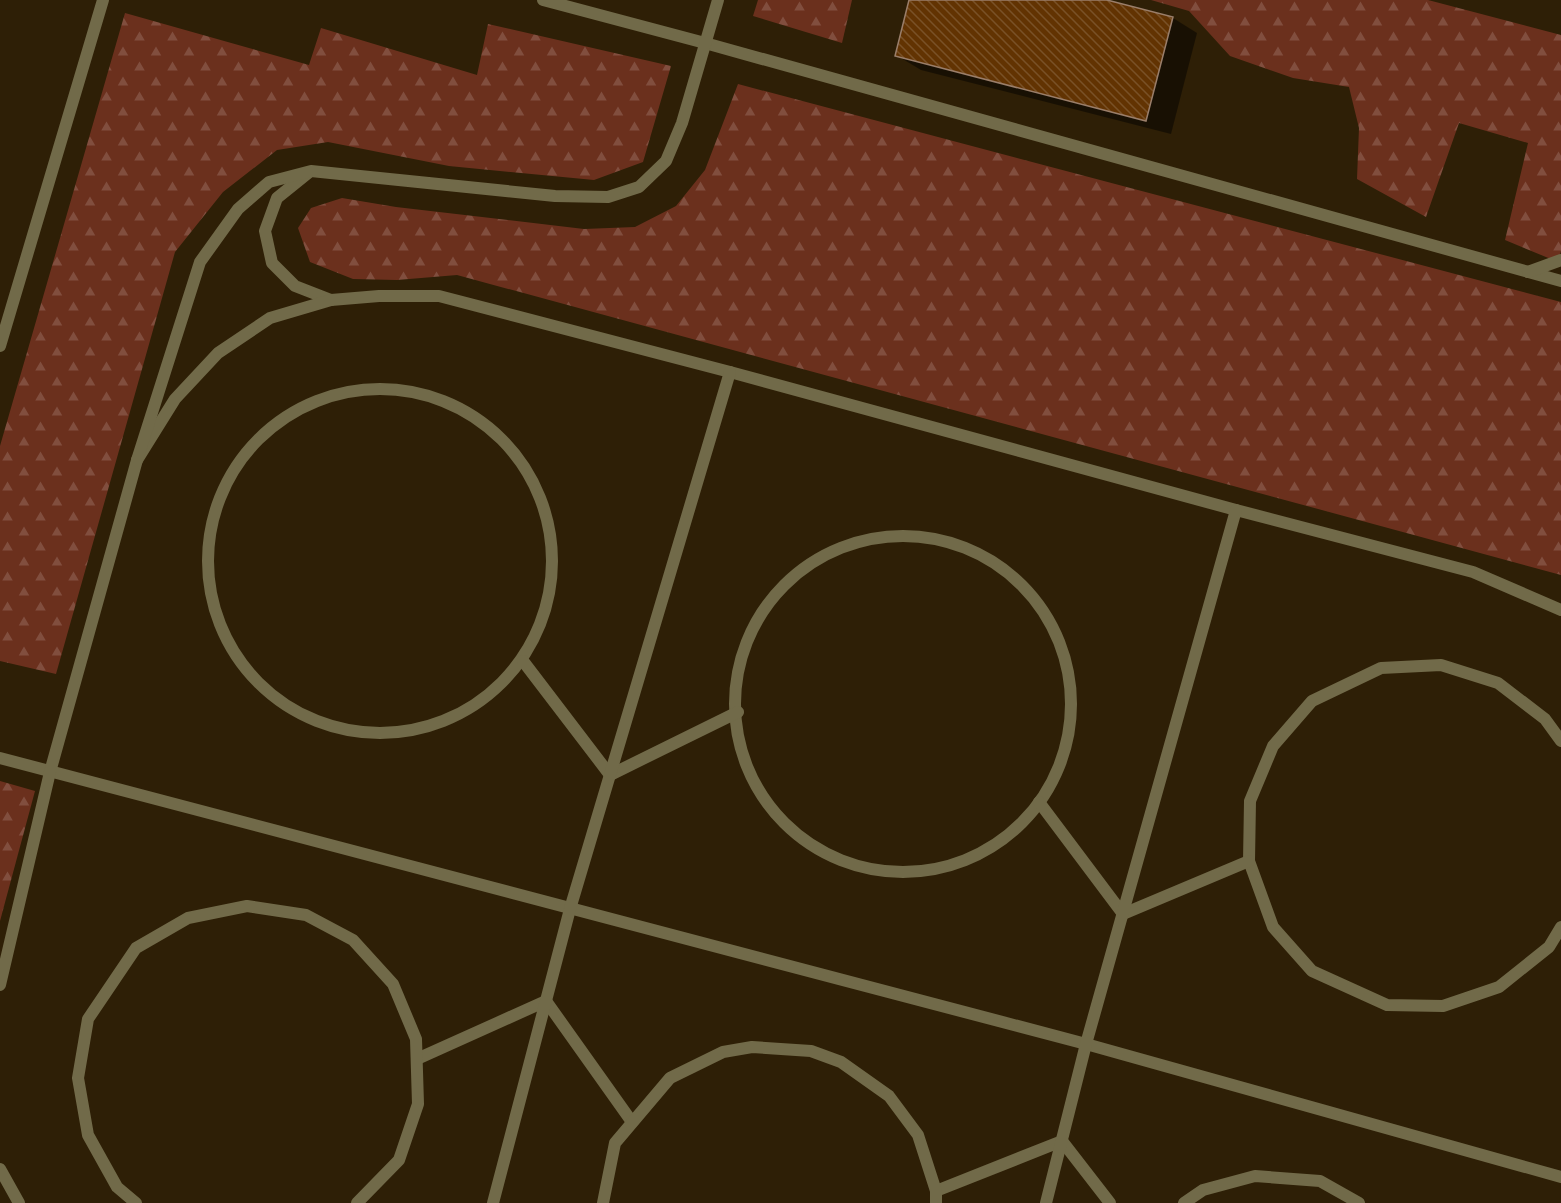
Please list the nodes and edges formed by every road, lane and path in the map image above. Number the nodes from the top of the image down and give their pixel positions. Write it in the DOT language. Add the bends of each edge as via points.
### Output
graph roads {
  1 [pos="103,0"];
  2 [pos="543,0"];
  3 [pos="718,0"];
  4 [pos="705,43"];
  5 [pos="311,171"];
  6 [pos="1561,260"];
  7 [pos="1528,272"];
  8 [pos="1561,280"];
  9 [pos="331,300"];
  10 [pos="0,346"];
  11 [pos="730,372"];
  12 [pos="137,460"];
  13 [pos="1236,510"];
  14 [pos="1561,610"];
  15 [pos="523,661"];
  16 [pos="738,712"];
  17 [pos="1561,741"];
  18 [pos="0,759"];
  19 [pos="50,772"];
  20 [pos="610,776"];
  21 [pos="1039,802"];
  22 [pos="1249,861"];
  23 [pos="570,909"];
  24 [pos="1123,915"];
  25 [pos="1561,927"];
  26 [pos="0,985"];
  27 [pos="546,1001"];
  28 [pos="1086,1044"];
  29 [pos="417,1059"];
  30 [pos="632,1122"];
  31 [pos="1062,1141"];
  32 [pos="0,1169"];
  33 [pos="1561,1177"];
  34 [pos="936,1197"];
  35 [pos="19,1203"];
  36 [pos="136,1203"];
  37 [pos="357,1203"];
  38 [pos="493,1203"];
  39 [pos="603,1203"];
  40 [pos="1046,1203"];
  41 [pos="1110,1203"];
  42 [pos="1184,1203"];
  43 [pos="1359,1203"];
  1 -- 10 [label="lane"];
  2 -- 4 [label="lane"];
  3 -- 4 [label="lane"];
  4 -- 5 [label="lane" via="682,123 666,160 639,187 608,197 555,196"];
  4 -- 7 [label="lane"];
  5 -- 9 [label="lane" via="277,198 265,231 272,263 295,286"];
  5 -- 12 [label="lane" via="269,182 238,209 200,262"];
  6 -- 7 [label="lane"];
  7 -- 8 [label="lane"];
  9 -- 11 [label="lane" via="439,296"];
  9 -- 12 [label="lane" via="270,318 218,353 175,399"];
  11 -- 13 [label="lane"];
  11 -- 20 [label="lane"];
  12 -- 19 [label="lane"];
  13 -- 14 [label="lane" via="1473,572"];
  13 -- 24 [label="lane"];
  15 -- 15 [label="lane" via="479,704 420,731 359,734 291,711 245,672 211,604 207,544 233,470 273,424 326,396 358,389 429,394 483,420 533,476 552,533 549,606"];
  15 -- 20 [label="lane"];
  16 -- 20 [label="lane"];
  16 -- 21 [label="lane" via="739,753 784,827 819,853 874,873 954,867 1019,828"];
  16 -- 21 [label="lane" via="736,670 757,615 786,580 836,547 912,533 970,546 1011,571 1052,621 1073,703 1055,781"];
  17 -- 22 [label="lane" via="1545,719 1497,683 1441,665 1381,668 1312,701 1272,746 1250,801"];
  18 -- 19 [label="lane"];
  19 -- 23 [label="lane"];
  19 -- 26 [label="lane"];
  20 -- 23 [label="lane"];
  21 -- 24 [label="lane"];
  22 -- 24 [label="lane"];
  22 -- 25 [label="lane" via="1273,927 1312,971 1387,1005 1443,1006 1499,987 1549,947"];
  23 -- 27 [label="lane"];
  23 -- 28 [label="lane"];
  24 -- 28 [label="lane"];
  27 -- 29 [label="lane"];
  27 -- 30 [label="lane"];
  27 -- 38 [label="lane"];
  28 -- 31 [label="lane"];
  28 -- 33 [label="lane"];
  29 -- 36 [label="lane" via="416,1039 393,984 353,940 306,915 248,906 188,918 136,948 88,1019 78,1078 88,1135 117,1187"];
  29 -- 37 [label="lane" via="418,1104 399,1160"];
  30 -- 34 [label="lane" via="670,1078 723,1052 752,1047 811,1051 841,1062 889,1096 918,1135"];
  30 -- 39 [label="lane" via="615,1143"];
  31 -- 34 [label="lane"];
  31 -- 40 [label="lane"];
  31 -- 41 [label="lane"];
  32 -- 35 [label="lane"];
  42 -- 43 [label="lane" via="1203,1190 1255,1176 1320,1181"];
}
